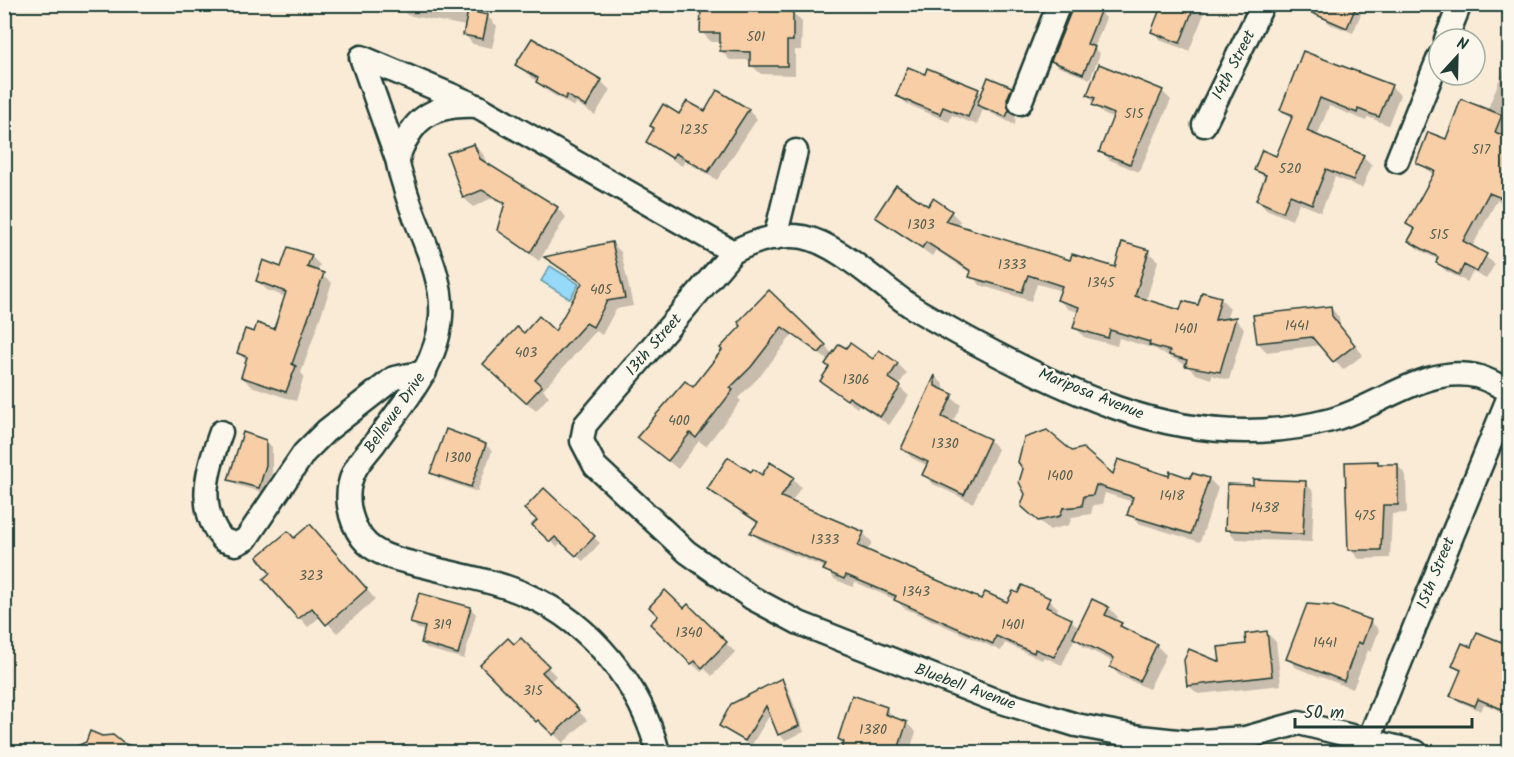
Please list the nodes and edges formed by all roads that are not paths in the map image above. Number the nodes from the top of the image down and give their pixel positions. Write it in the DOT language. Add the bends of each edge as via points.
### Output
graph roads {
  1 [pos="1059,4"];
  2 [pos="1263,4"];
  3 [pos="1460,4"];
  4 [pos="1451,27"];
  5 [pos="1427,87"];
  6 [pos="1020,104"];
  7 [pos="477,106"];
  8 [pos="1204,125"];
  9 [pos="796,151"];
  10 [pos="1397,161"];
  11 [pos="398,162"];
  12 [pos="775,238"];
  13 [pos="733,252"];
  14 [pos="425,372"];
  15 [pos="1509,393"];
  16 [pos="221,432"];
  17 [pos="582,441"];
  18 [pos="1366,746"];
  19 [pos="658,753"];
  20 [pos="1416,753"];
  1 -- 6 [label="street"];
  2 -- 8 [label="street, 14th Street"];
  3 -- 4 [label="street"];
  5 -- 10 [label="street"];
  7 -- 11 [label="street" via="452,105 432,112 404,142"];
  7 -- 11 [label="street, Bellevue Drive" via="361,57"];
  7 -- 13 [label="street"];
  9 -- 12 [label="street"];
  11 -- 14 [label="street, Bellevue Drive" via="411,213 439,286 441,315 436,344"];
  12 -- 13 [label="street, Mariposa Avenue" via="755,241"];
  12 -- 15 [label="street, Mariposa Avenue" via="802,237 826,245 915,309 1002,357 1114,407 1163,423 1214,431 1264,431 1332,419 1425,379 1460,374 1479,377"];
  13 -- 17 [label="street, 13th Street" via="585,425"];
  14 -- 16 [label="street" via="394,378 326,431 304,453 246,539 236,544 223,540 207,516 211,459"];
  14 -- 19 [label="street, Bellevue Drive" via="353,473 348,496 352,524 380,554 501,585 564,616 606,654 633,690 653,730"];
  15 -- 18 [label="street, 15th Street"];
  17 -- 18 [label="street, Bluebell Avenue" via="595,466 687,552 752,598 799,623 992,699 1076,725 1140,737 1187,742 1245,738 1299,723"];
  18 -- 20 [label="street, Bluebell Avenue"];
}
